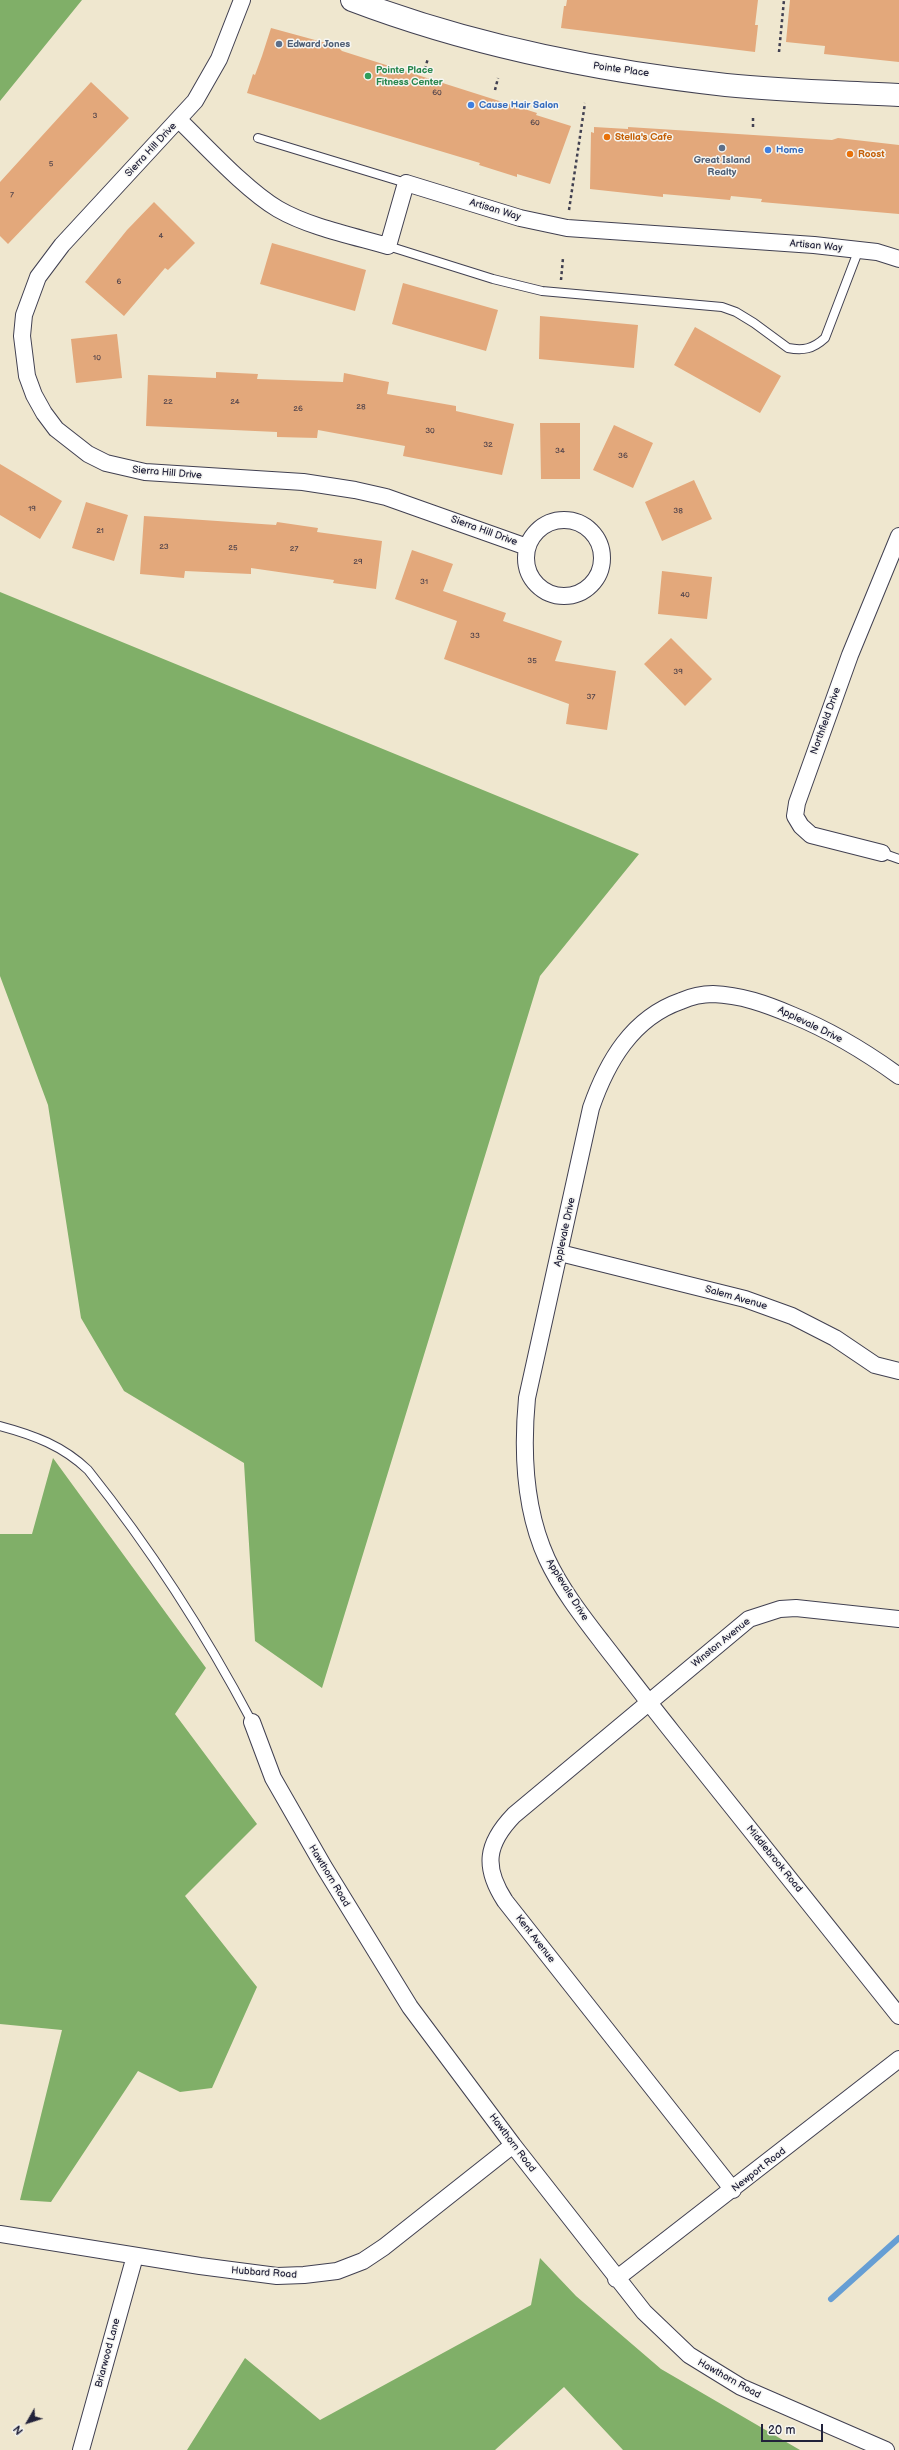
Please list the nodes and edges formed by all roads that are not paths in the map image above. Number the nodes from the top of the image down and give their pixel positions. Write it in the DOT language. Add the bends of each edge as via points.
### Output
graph roads {
  1 [pos="242,0"];
  2 [pos="352,0"];
  3 [pos="899,95"];
  4 [pos="179,120"];
  5 [pos="258,138"];
  6 [pos="406,183"];
  7 [pos="388,246"];
  8 [pos="859,249"];
  9 [pos="899,259"];
  10 [pos="899,536"];
  11 [pos="527,546"];
  12 [pos="882,853"];
  13 [pos="899,859"];
  14 [pos="899,1076"];
  15 [pos="560,1253"];
  16 [pos="899,1371"];
  17 [pos="0,1426"];
  18 [pos="899,1619"];
  19 [pos="648,1703"];
  20 [pos="252,1722"];
  21 [pos="899,2016"];
  22 [pos="899,2059"];
  23 [pos="513,2145"];
  24 [pos="733,2190"];
  25 [pos="0,2234"];
  26 [pos="135,2256"];
  27 [pos="616,2279"];
  28 [pos="81,2450"];
  29 [pos="886,2450"];
  1 -- 4 [label="street, Sierra Hill Drive" via="208,80"];
  2 -- 3 [label="street, Pointe Place" via="472,40 591,66 727,85"];
  4 -- 7 [label="street" via="259,196 280,210"];
  4 -- 11 [label="street, Sierra Hill Drive" via="49,260 30,296 22,336 27,376 44,413 56,429 88,454 125,469 304,482 354,490 386,497"];
  5 -- 6 [label="lane"];
  6 -- 7 [label="street"];
  6 -- 8 [label="street, Artisan Way" via="520,218 567,228"];
  7 -- 8 [label="lane" via="499,281 542,291 722,307 736,312 788,348 796,350 812,347 825,338"];
  8 -- 9 [label="street, Artisan Way"];
  10 -- 12 [label="street, Northfield Drive" via="850,655 797,803 795,816 811,835"];
  11 -- 11 [label="street, Sierra Hill Drive" via="528,573 535,584 557,596 581,593 594,581 602,565 602,553 591,531 582,524 569,520 555,521 543,526 533,535"];
  12 -- 13 [label="lane"];
  14 -- 15 [label="street, Applevale Drive" via="846,1042 807,1021 764,1003 712,994 688,998 664,1007 643,1022 626,1040 599,1085 585,1132"];
  15 -- 16 [label="street, Salem Avenue" via="745,1299 792,1316 829,1335 875,1365"];
  15 -- 19 [label="street, Applevale Drive" via="527,1398 524,1428 525,1463 531,1512 547,1559 559,1581"];
  17 -- 20 [label="lane" via="36,1436 70,1454 88,1470 171,1582 225,1671"];
  18 -- 19 [label="street, Winston Avenue" via="796,1608 763,1613 737,1628"];
  19 -- 21 [label="street, Middlebrook Road"];
  19 -- 24 [label="street, Kent Avenue" via="514,1815 495,1838 490,1868 495,1885 505,1901"];
  20 -- 23 [label="street, Hawthorn Road" via="273,1778 374,1950 419,2019"];
  22 -- 24 [label="street, Newport Road"];
  23 -- 26 [label="street, Hubbard Road" via="384,2247 362,2261 337,2271 278,2276"];
  23 -- 27 [label="street, Hawthorn Road"];
  24 -- 27 [label="street, Newport Road"];
  25 -- 26 [label="street, Hubbard Road"];
  26 -- 28 [label="street, Briarwood Lane"];
  27 -- 29 [label="street, Hawthorn Road" via="670,2340 709,2368 763,2398"];
}
